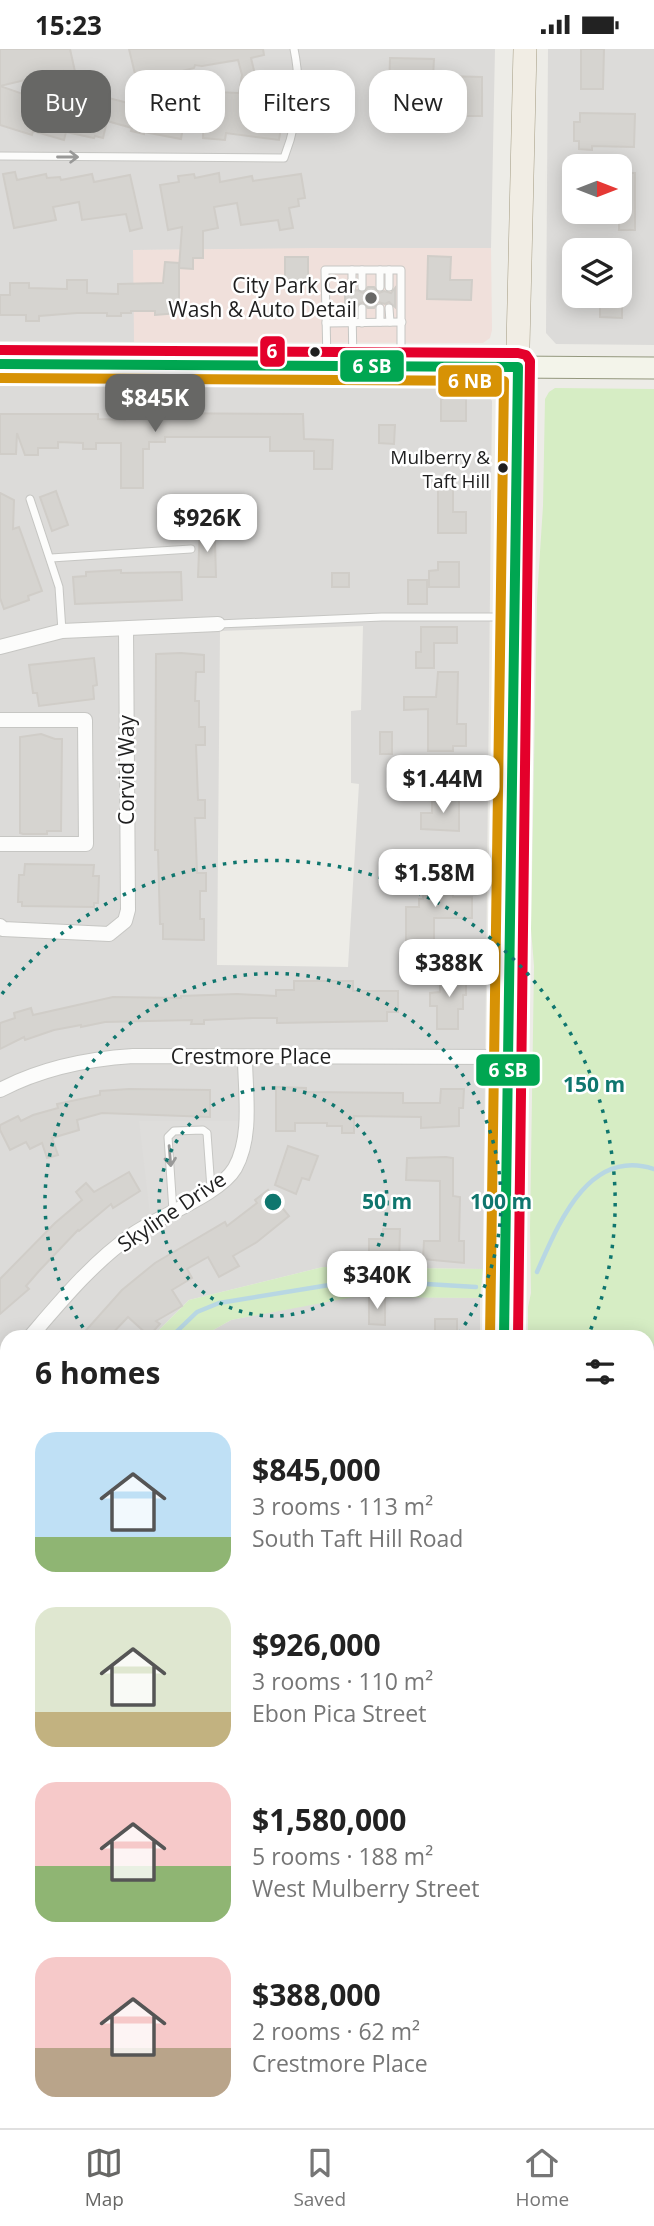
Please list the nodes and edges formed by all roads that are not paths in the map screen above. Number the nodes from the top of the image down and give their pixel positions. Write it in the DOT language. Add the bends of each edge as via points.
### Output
graph roads {
  1 [pos="294,49"];
  2 [pos="525,49"];
  3 [pos="0,156"];
  4 [pos="352,270"];
  5 [pos="362,270"];
  6 [pos="384,270"];
  7 [pos="352,287"];
  8 [pos="362,287"];
  9 [pos="380,287"];
  10 [pos="389,287"];
  11 [pos="352,308"];
  12 [pos="362,308"];
  13 [pos="326,323"];
  14 [pos="352,323"];
  15 [pos="362,323"];
  16 [pos="380,323"];
  17 [pos="390,323"];
  18 [pos="402,323"];
  19 [pos="0,364"];
  20 [pos="327,366"];
  21 [pos="353,366"];
  22 [pos="401,366"];
  23 [pos="517,367"];
  24 [pos="654,368"];
  25 [pos="30,499"];
  26 [pos="191,549"];
  27 [pos="51,558"];
  28 [pos="514,618"];
  29 [pos="218,624"];
  30 [pos="126,629"];
  31 [pos="62,631"];
  32 [pos="0,647"];
  33 [pos="0,720"];
  34 [pos="0,844"];
  35 [pos="0,926"];
  36 [pos="508,1056"];
  37 [pos="245,1057"];
  38 [pos="0,1090"];
  39 [pos="211,1189"];
  40 [pos="173,1211"];
  41 [pos="36,1330"];
  42 [pos="503,1330"];
  3 -- 1 [label="lane, one-way" via="284,158 298,104"];
  2 -- 23 [label="main road"];
  4 -- 5 [label="lane"];
  4 -- 7 [label="lane"];
  4 -- 13 [label="lane" via="325,270"];
  5 -- 6 [label="lane"];
  5 -- 8 [label="lane"];
  6 -- 9 [label="lane"];
  6 -- 10 [label="lane"];
  6 -- 18 [label="lane" via="401,270"];
  11 -- 14 [label="lane"];
  12 -- 15 [label="lane"];
  13 -- 14 [label="lane"];
  13 -- 20 [label="lane"];
  14 -- 15 [label="lane"];
  14 -- 21 [label="lane"];
  15 -- 16 [label="lane"];
  16 -- 17 [label="lane"];
  16 -- 17 [label="lane" via="384,308"];
  17 -- 18 [label="lane"];
  18 -- 22 [label="lane"];
  19 -- 20 [label="main road"];
  20 -- 21 [label="main road"];
  21 -- 22 [label="main road"];
  22 -- 23 [label="main road"];
  23 -- 24 [label="main road"];
  23 -- 28 [label="main road"];
  25 -- 27 [label="lane"];
  26 -- 27 [label="lane"];
  27 -- 31 [label="lane" via="59,587"];
  28 -- 29 [label="lane" via="383,617"];
  28 -- 36 [label="main road"];
  29 -- 30 [label="street"];
  30 -- 31 [label="street"];
  30 -- 35 [label="street, Corvid Way" via="125,922 109,934"];
  31 -- 32 [label="street"];
  33 -- 34 [label="street" via="85,720 86,844"];
  36 -- 37 [label="street, Crestmore Place"];
  36 -- 42 [label="main road"];
  37 -- 38 [label="street, Crestmore Place" via="93,1058"];
  37 -- 39 [label="street, Skyline Drive" via="242,1149 232,1173"];
  39 -- 40 [label="street, Skyline Drive"];
  39 -- 40 [label="lane, one-way" via="207,1133 174,1132 168,1137"];
  40 -- 41 [label="street, Skyline Drive" via="106,1257"];
}
